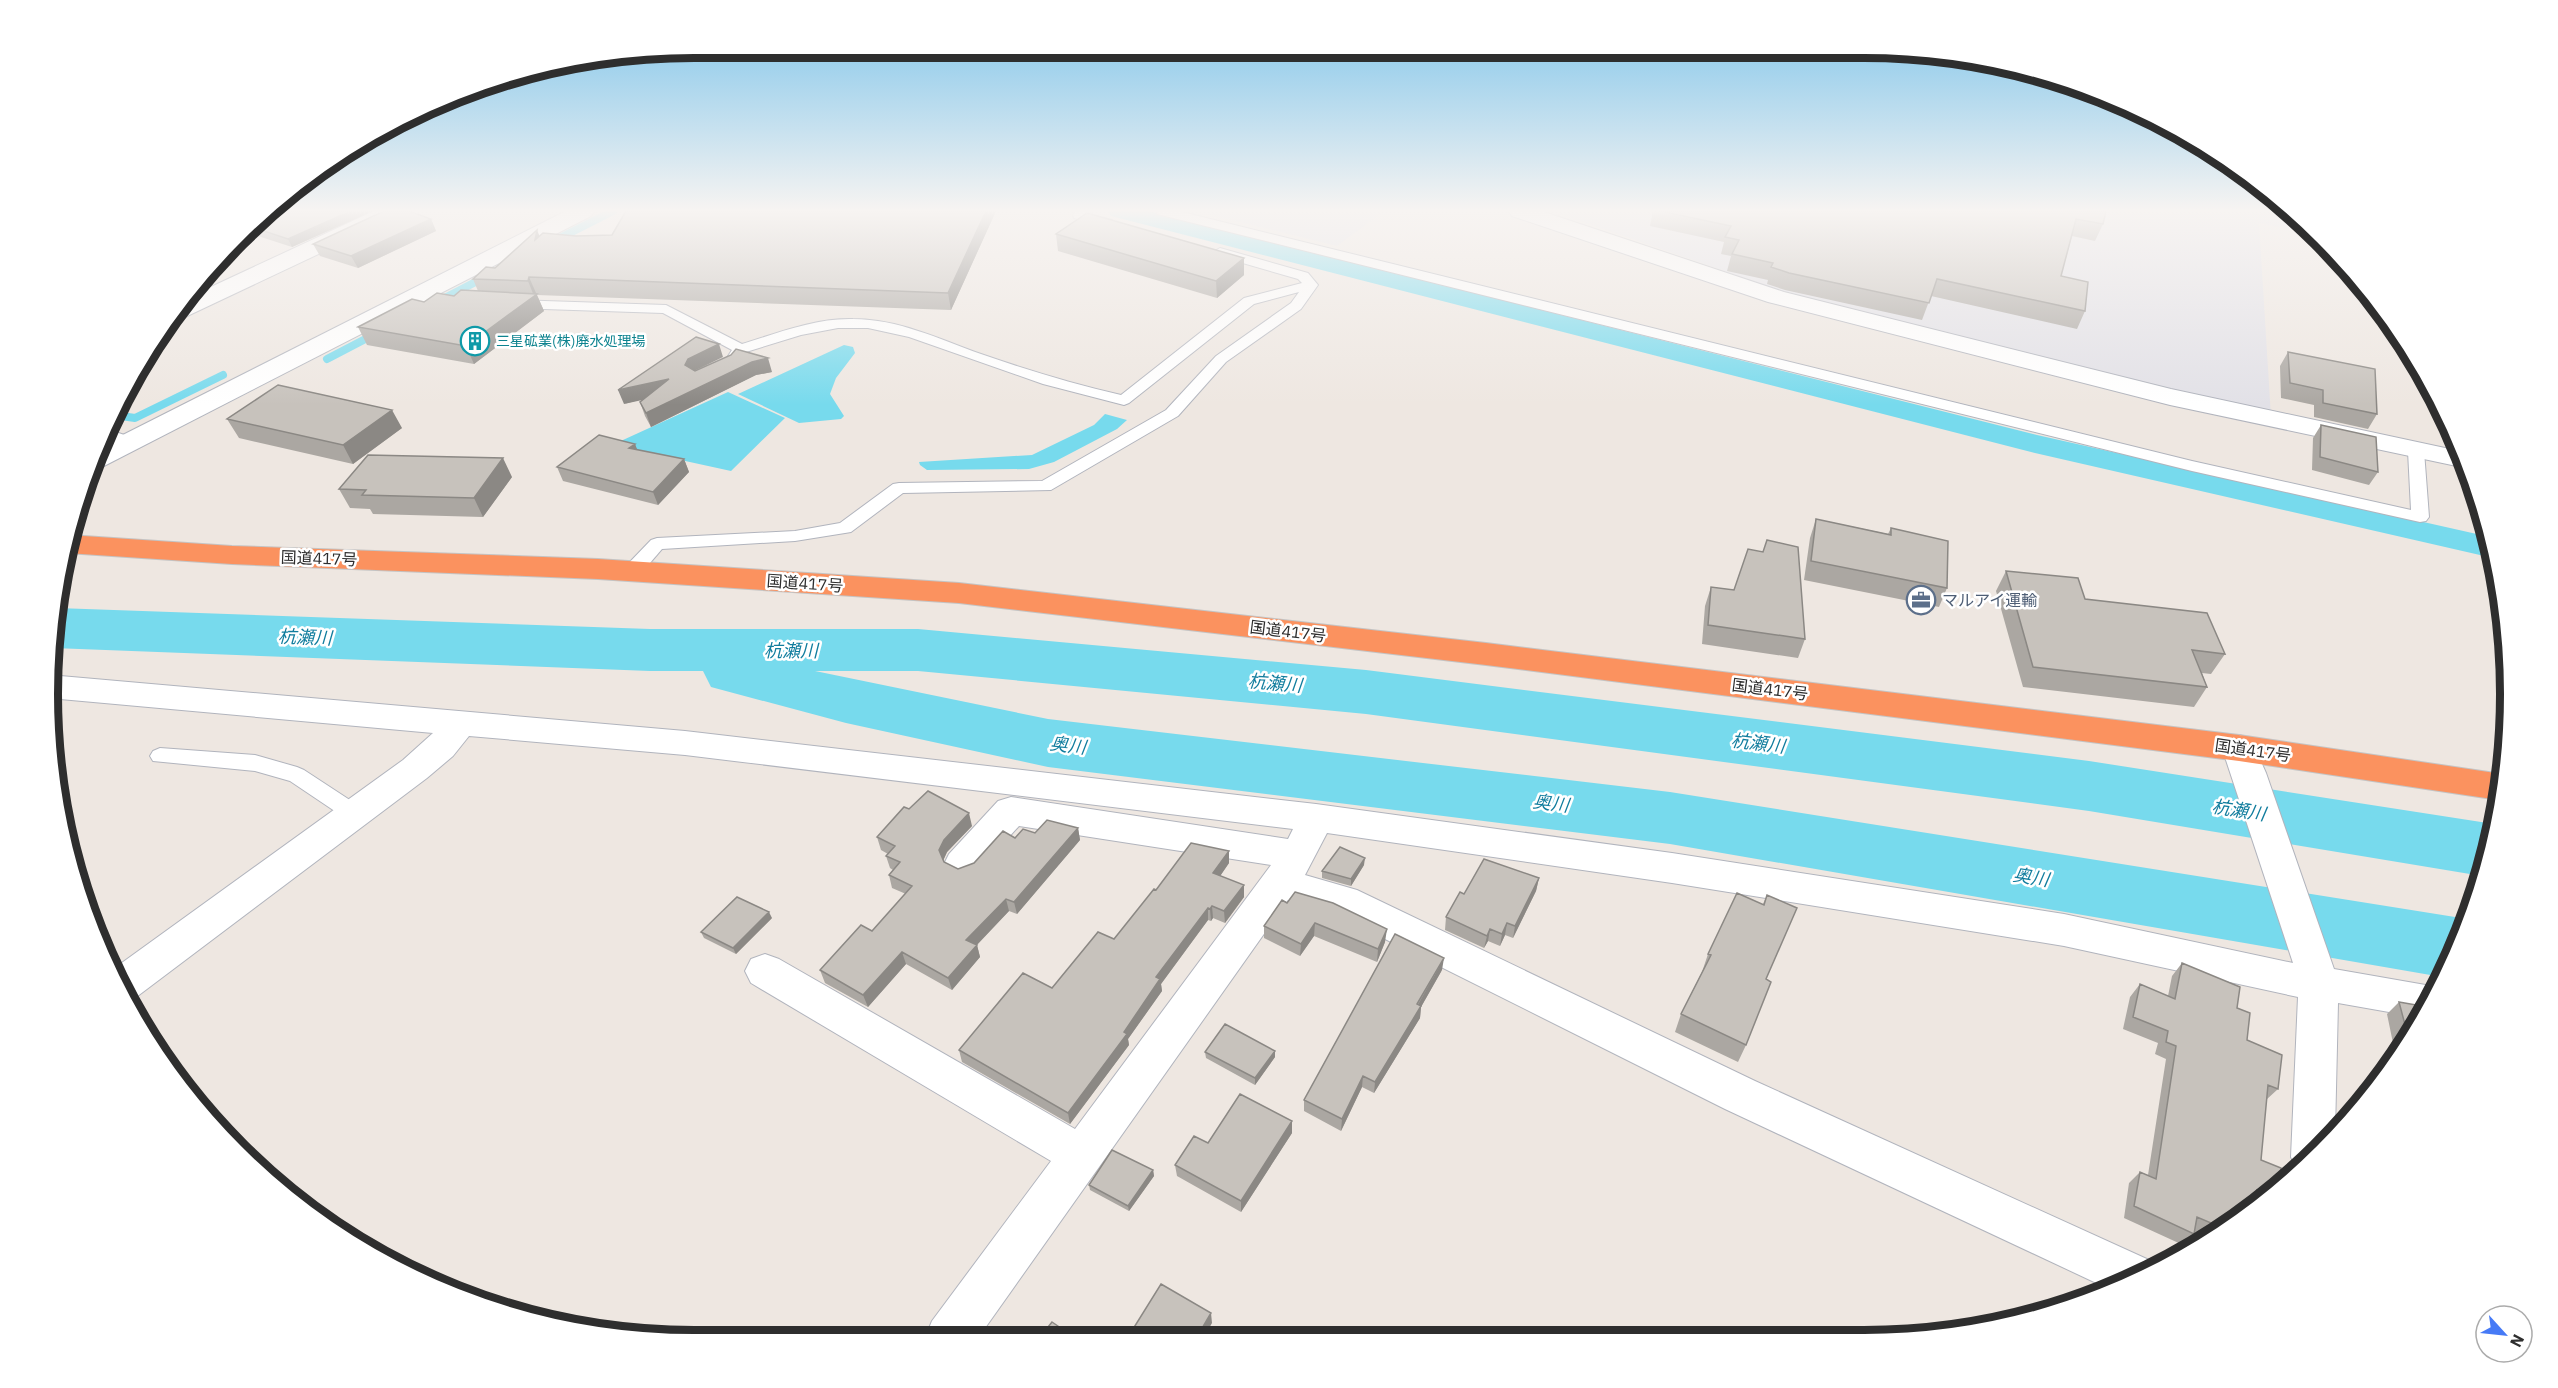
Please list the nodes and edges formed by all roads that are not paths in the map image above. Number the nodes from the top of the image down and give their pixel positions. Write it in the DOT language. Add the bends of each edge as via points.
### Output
graph roads {
  1 [pos="253,276"];
  2 [pos="469,276"];
  3 [pos="1302,276"];
  4 [pos="1424,276"];
  5 [pos="1713,276"];
  6 [pos="1311,285"];
  7 [pos="505,304"];
  8 [pos="192,305"];
  9 [pos="741,349"];
  10 [pos="719,368"];
  11 [pos="113,440"];
  12 [pos="2416,452"];
  13 [pos="2454,458"];
  14 [pos="77,545"];
  15 [pos="632,571"];
  16 [pos="58,687"];
  17 [pos="460,723"];
  18 [pos="160,756"];
  19 [pos="2244,760"];
  20 [pos="2492,786"];
  21 [pos="355,814"];
  22 [pos="1316,818"];
  23 [pos="962,864"];
  24 [pos="1289,868"];
  25 [pos="765,971"];
  26 [pos="127,981"];
  27 [pos="2318,982"];
  28 [pos="2420,1000"];
  29 [pos="2313,1143"];
  30 [pos="1082,1156"];
  31 [pos="2127,1272"];
  32 [pos="955,1330"];
  1 -- 8 [label="street"];
  2 -- 11 [label="street" via="433,296"];
  3 -- 6 [label="lane"];
  4 -- 12 [label="lane" via="2192,466 2420,517"];
  5 -- 12 [label="street" via="1776,297 2170,397"];
  6 -- 9 [label="lane" via="1249,301 1124,400 1081,391 909,331 853,322 804,330"];
  6 -- 15 [label="lane" via="1296,306 1221,359 1172,413 1045,486 899,488 845,528 795,536 657,544"];
  7 -- 9 [label="lane" via="666,309"];
  9 -- 10 [label="lane"];
  12 -- 13 [label="street"];
  14 -- 15 [label="highway, 国道417号"];
  15 -- 19 [label="highway, 国道417号" via="959,593 1485,654"];
  16 -- 17 [label="street"];
  17 -- 21 [label="street" via="441,747"];
  17 -- 22 [label="street" via="696,744"];
  18 -- 21 [label="lane" via="255,763 297,775"];
  19 -- 20 [label="highway, 国道417号"];
  19 -- 27 [label="street"];
  21 -- 26 [label="street"];
  22 -- 24 [label="street"];
  22 -- 27 [label="street" via="1672,868 2064,930 2284,979"];
  23 -- 24 [label="street" via="1011,811"];
  24 -- 30 [label="street"];
  24 -- 31 [label="street" via="1344,901 1740,1095"];
  25 -- 30 [label="street"];
  27 -- 28 [label="street"];
  27 -- 29 [label="street"];
  30 -- 32 [label="street"];
}
